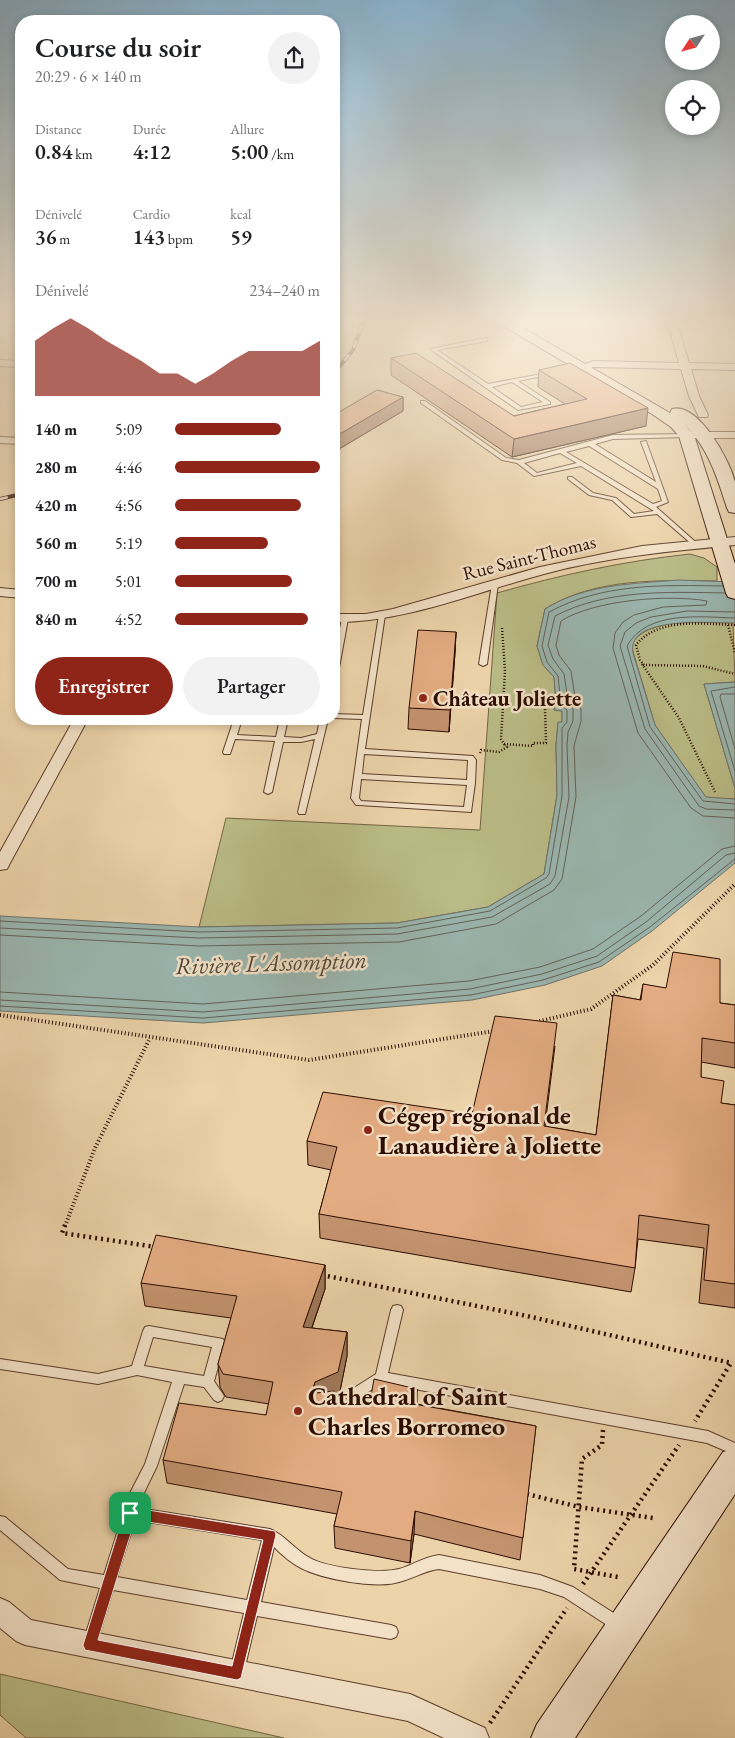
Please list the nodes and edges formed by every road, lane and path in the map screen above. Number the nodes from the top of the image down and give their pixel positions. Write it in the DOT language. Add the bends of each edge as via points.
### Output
graph roads {
  1 [pos="510,401"];
  2 [pos="545,401"];
  3 [pos="640,401"];
  4 [pos="653,401"];
  5 [pos="696,401"];
  6 [pos="423,402"];
  7 [pos="703,415"];
  8 [pos="686,435"];
  9 [pos="706,435"];
  10 [pos="735,435"];
  11 [pos="0,440"];
  12 [pos="15,441"];
  13 [pos="644,442"];
  14 [pos="593,444"];
  15 [pos="561,452"];
  16 [pos="519,462"];
  17 [pos="580,464"];
  18 [pos="570,478"];
  19 [pos="661,488"];
  20 [pos="652,506"];
  21 [pos="735,508"];
  22 [pos="658,512"];
  23 [pos="735,541"];
  24 [pos="719,543"];
  25 [pos="696,545"];
  26 [pos="495,584"];
  27 [pos="0,592"];
  28 [pos="15,593"];
  29 [pos="735,593"];
  30 [pos="382,615"];
  31 [pos="340,618"];
  32 [pos="502,624"];
  33 [pos="728,625"];
  34 [pos="735,625"];
  35 [pos="735,653"];
  36 [pos="483,664"];
  37 [pos="642,664"];
  38 [pos="735,674"];
  39 [pos="545,708"];
  40 [pos="340,716"];
  41 [pos="366,717"];
  42 [pos="78,725"];
  43 [pos="236,725"];
  44 [pos="282,725"];
  45 [pos="323,725"];
  46 [pos="321,735"];
  47 [pos="232,737"];
  48 [pos="278,739"];
  49 [pos="504,744"];
  50 [pos="227,752"];
  51 [pos="362,752"];
  52 [pos="470,758"];
  53 [pos="358,776"];
  54 [pos="471,783"];
  55 [pos="268,792"];
  56 [pos="715,792"];
  57 [pos="302,812"];
  58 [pos="1,865"];
  59 [pos="735,884"];
  60 [pos="0,1015"];
  61 [pos="529,1023"];
  62 [pos="503,1030"];
  63 [pos="150,1038"];
  64 [pos="164,1248"];
  65 [pos="313,1274"];
  66 [pos="397,1310"];
  67 [pos="0,1364"];
  68 [pos="136,1370"];
  69 [pos="381,1377"];
  70 [pos="180,1378"];
  71 [pos="208,1382"];
  72 [pos="218,1396"];
  73 [pos="329,1408"];
  74 [pos="603,1430"];
  75 [pos="687,1434"];
  76 [pos="735,1449"];
  77 [pos="735,1464"];
  78 [pos="527,1494"];
  79 [pos="579,1507"];
  80 [pos="130,1513"];
  81 [pos="630,1515"];
  82 [pos="653,1518"];
  83 [pos="0,1522"];
  84 [pos="270,1535"];
  85 [pos="591,1572"];
  86 [pos="618,1577"];
  87 [pos="109,1583"];
  88 [pos="575,1596"];
  89 [pos="252,1609"];
  90 [pos="0,1612"];
  91 [pos="625,1628"];
  92 [pos="391,1632"];
  93 [pos="90,1645"];
  94 [pos="237,1674"];
  95 [pos="480,1734"];
  96 [pos="551,1738"];
  1 -- 2 [label="lane" via="520,408 548,403"];
  3 -- 8 [label="main road" via="676,424"];
  4 -- 9 [label="main road" via="692,420"];
  5 -- 7 [label="street"];
  6 -- 16 [label="lane" via="504,459"];
  8 -- 9 [label="street"];
  8 -- 14 [label="lane" via="620,438"];
  8 -- 24 [label="main road"];
  9 -- 10 [label="street"];
  9 -- 21 [label="main road"];
  11 -- 12 [label="street"];
  13 -- 19 [label="lane"];
  14 -- 15 [label="lane"];
  14 -- 19 [label="lane"];
  15 -- 16 [label="lane"];
  15 -- 17 [label="lane"];
  16 -- 17 [label="lane" via="536,475"];
  17 -- 20 [label="lane"];
  18 -- 22 [label="lane" via="591,494 614,499 633,516"];
  19 -- 20 [label="lane" via="665,502"];
  20 -- 22 [label="lane"];
  22 -- 25 [label="lane"];
  23 -- 24 [label="street, Rue Saint-Thomas"];
  24 -- 25 [label="street, Rue Saint-Thomas"];
  24 -- 29 [label="main road"];
  25 -- 26 [label="street, Rue Saint-Thomas" via="642,550 544,570"];
  26 -- 30 [label="street, Rue Saint-Thomas"];
  26 -- 36 [label="lane"];
  27 -- 28 [label="street"];
  30 -- 31 [label="street, Rue Saint-Thomas"];
  30 -- 41 [label="lane"];
  32 -- 49 [label="path" via="505,671 501,739"];
  33 -- 34 [label="path"];
  33 -- 35 [label="path"];
  33 -- 37 [label="path" via="655,629 639,638 636,645"];
  37 -- 38 [label="path" via="702,666"];
  37 -- 56 [label="path" via="647,677 664,695 687,735"];
  39 -- 49 [label="path" via="546,743 533,743 533,746"];
  40 -- 41 [label="lane"];
  41 -- 51 [label="lane"];
  42 -- 58 [label="street"];
  43 -- 47 [label="lane"];
  44 -- 48 [label="lane"];
  45 -- 46 [label="lane"];
  46 -- 48 [label="lane" via="301,740"];
  46 -- 57 [label="lane"];
  47 -- 48 [label="lane"];
  47 -- 50 [label="lane"];
  48 -- 55 [label="lane"];
  49 -- 52 [label="path" via="507,747 499,752 480,750 480,758"];
  51 -- 52 [label="lane"];
  51 -- 53 [label="lane"];
  52 -- 54 [label="lane"];
  53 -- 54 [label="lane"];
  53 -- 54 [label="lane" via="355,798 359,803 468,810"];
  59 -- 61 [label="path" via="653,965 591,1008"];
  60 -- 63 [label="path"];
  62 -- 63 [label="path" via="309,1060"];
  63 -- 64 [label="path" via="95,1148 62,1233"];
  65 -- 75 [label="path" via="631,1338 731,1364"];
  66 -- 69 [label="lane"];
  67 -- 68 [label="lane" via="98,1379"];
  68 -- 70 [label="lane"];
  68 -- 71 [label="lane" via="150,1331 219,1343"];
  69 -- 73 [label="lane"];
  69 -- 75 [label="lane"];
  70 -- 71 [label="lane"];
  70 -- 80 [label="lane" via="151,1466"];
  71 -- 72 [label="lane"];
  74 -- 79 [label="path" via="602,1444 582,1459"];
  75 -- 76 [label="lane" via="708,1437"];
  75 -- 81 [label="path"];
  77 -- 91 [label="main road"];
  78 -- 79 [label="path"];
  79 -- 81 [label="path"];
  79 -- 85 [label="path" via="574,1569"];
  80 -- 84 [label="lane"];
  80 -- 87 [label="lane"];
  81 -- 82 [label="path"];
  81 -- 85 [label="path"];
  83 -- 87 [label="lane" via="65,1575"];
  84 -- 88 [label="lane" via="308,1565 364,1577 392,1577 426,1562 439,1562 540,1582"];
  84 -- 89 [label="lane"];
  85 -- 86 [label="path"];
  85 -- 88 [label="path"];
  87 -- 89 [label="lane"];
  87 -- 93 [label="lane"];
  88 -- 91 [label="lane"];
  88 -- 95 [label="path"];
  89 -- 92 [label="lane"];
  89 -- 94 [label="lane"];
  90 -- 93 [label="street" via="25,1632"];
  91 -- 96 [label="main road"];
  93 -- 94 [label="street"];
  94 -- 95 [label="street" via="410,1708"];
}
